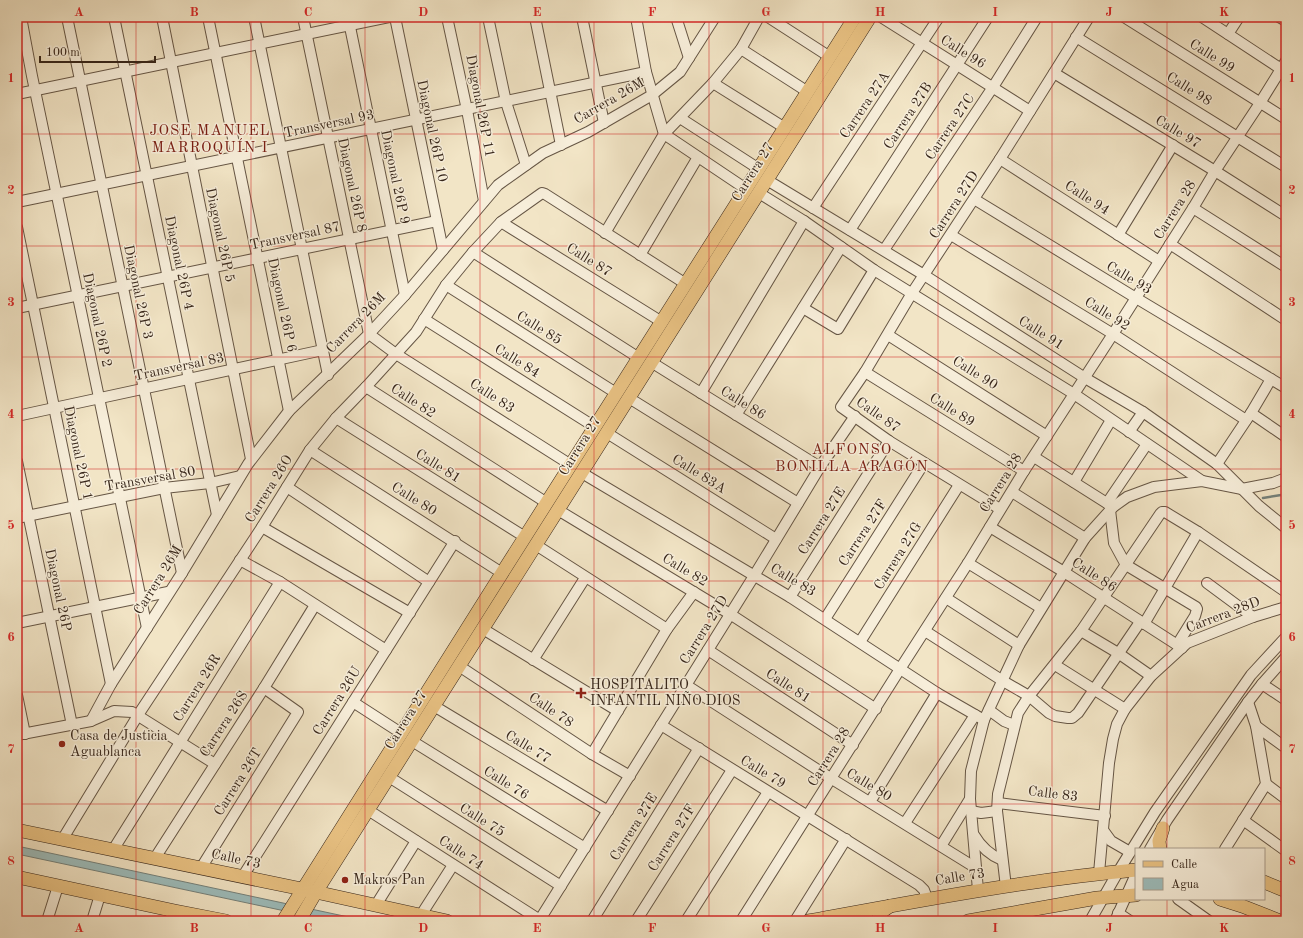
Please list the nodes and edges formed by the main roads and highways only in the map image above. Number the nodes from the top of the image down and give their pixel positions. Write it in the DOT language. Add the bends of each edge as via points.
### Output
graph roads {
  1 [pos="870,17"];
  2 [pos="851,18"];
  3 [pos="758,194"];
  4 [pos="645,360"];
  5 [pos="530,541"];
  6 [pos="1163,828"];
  7 [pos="17,830"];
  8 [pos="1160,848"];
  9 [pos="1135,870"];
  10 [pos="17,877"];
  11 [pos="1265,882"];
  12 [pos="1286,891"];
  13 [pos="316,892"];
  14 [pos="299,894"];
  15 [pos="1131,895"];
  16 [pos="1223,900"];
  17 [pos="893,904"];
  18 [pos="172,916"];
  19 [pos="850,918"];
  20 [pos="284,920"];
  21 [pos="222,921"];
  22 [pos="299,921"];
  23 [pos="448,921"];
  24 [pos="808,921"];
  25 [pos="878,921"];
  26 [pos="968,921"];
  27 [pos="1280,921"];
  1 -- 3 [label="main road, Carrera 27" via="772,183"];
  2 -- 3 [label="main road, Carrera 27" via="830,57 759,169"];
  3 -- 4 [label="main road, Carrera 27"];
  3 -- 4 [label="main road, Carrera 27" via="686,284 662,322"];
  4 -- 5 [label="main road, Carrera 27"];
  5 -- 13 [label="main road, Carrera 27" via="483,629"];
  5 -- 14 [label="main road, Carrera 27" via="502,573"];
  6 -- 8 [label="main road"];
  7 -- 14 [label="main road, Calle 73" via="243,876"];
  9 -- 17 [label="main road, Calle 73" via="1025,883"];
  10 -- 18 [label="main road" via="100,895"];
  11 -- 12 [label="main road"];
  13 -- 14 [label="main road, Calle 73"];
  13 -- 22 [label="main road"];
  13 -- 23 [label="main road, Calle 73"];
  14 -- 20 [label="main road"];
  15 -- 26 [label="main road" via="1103,897"];
  16 -- 27 [label="main road"];
  17 -- 19 [label="main road, Calle 73"];
  17 -- 25 [label="main road" via="883,910"];
  18 -- 21 [label="main road"];
  19 -- 24 [label="main road, Calle 73"];
}
